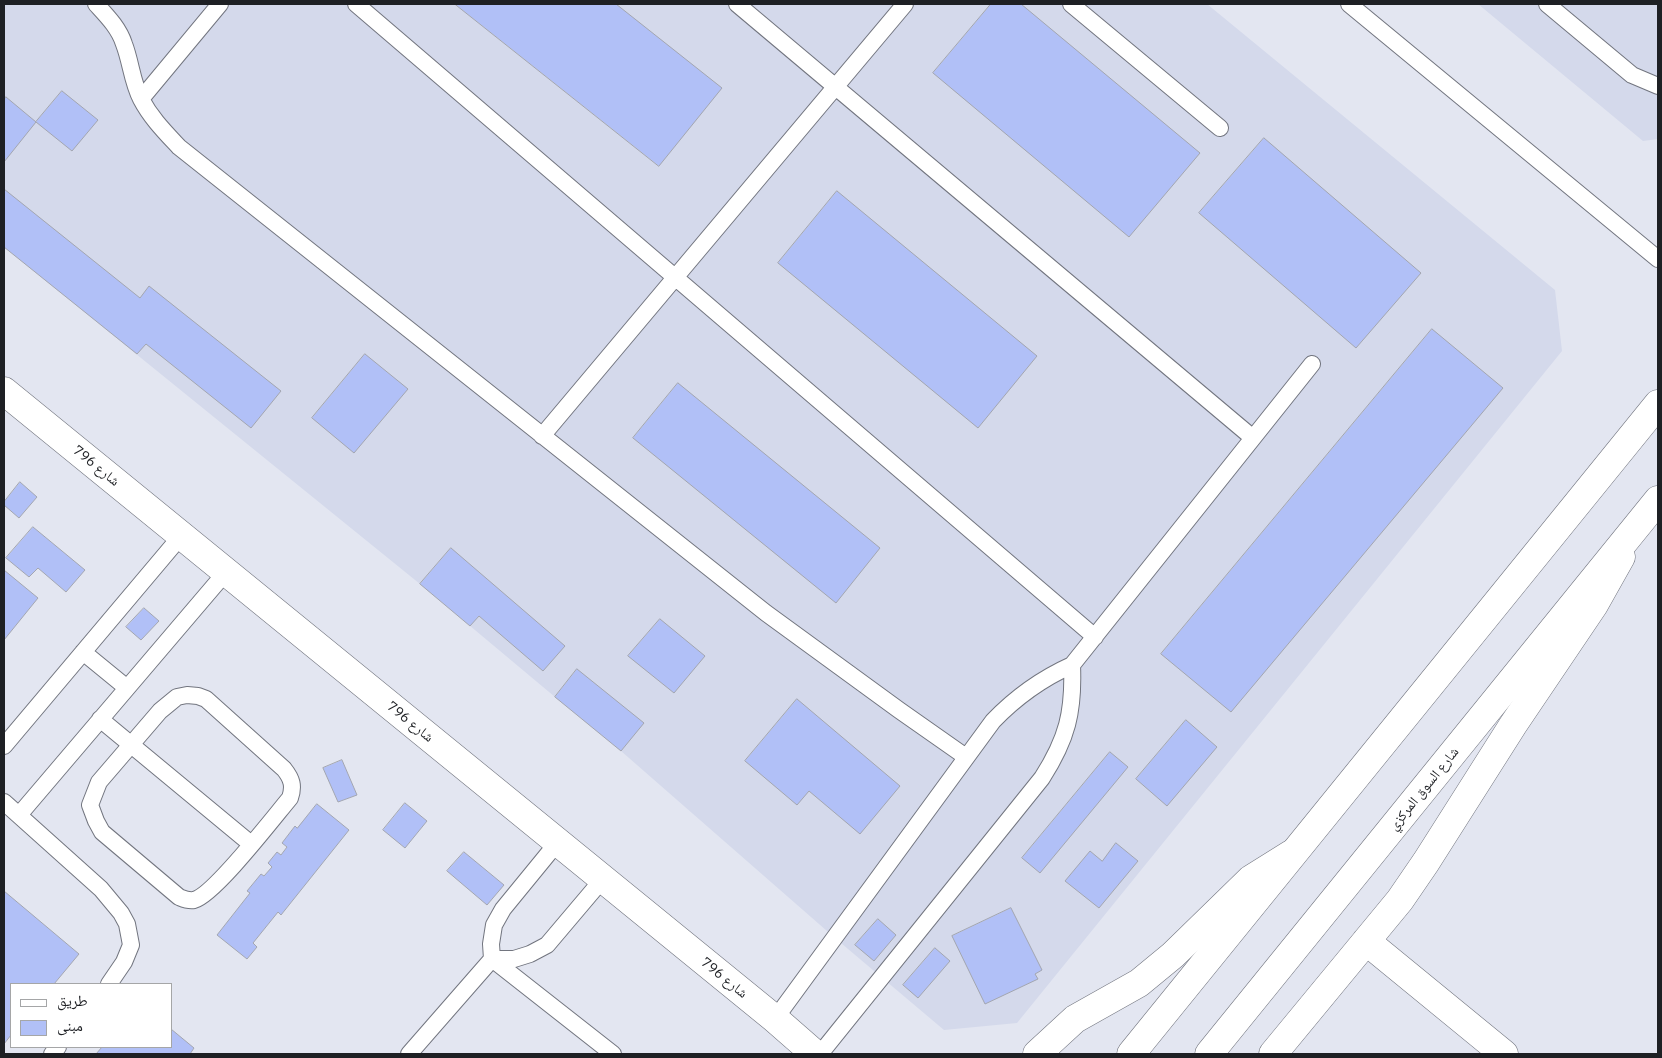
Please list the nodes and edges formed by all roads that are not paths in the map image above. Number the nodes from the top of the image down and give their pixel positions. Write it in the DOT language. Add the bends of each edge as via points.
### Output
graph roads {
  1 [pos="96,4"];
  2 [pos="220,4"];
  3 [pos="356,4"];
  4 [pos="737,4"];
  5 [pos="905,4"];
  6 [pos="1071,4"];
  7 [pos="1350,4"];
  8 [pos="1547,4"];
  9 [pos="1658,86"];
  10 [pos="836,87"];
  11 [pos="141,99"];
  12 [pos="1220,128"];
  13 [pos="1658,259"];
  14 [pos="676,277"];
  15 [pos="1312,364"];
  16 [pos="4,391"];
  17 [pos="1658,404"];
  18 [pos="542,436"];
  19 [pos="1253,438"];
  20 [pos="1658,500"];
  21 [pos="1639,524"];
  22 [pos="181,536"];
  23 [pos="226,572"];
  24 [pos="1095,636"];
  25 [pos="83,652"];
  26 [pos="1072,665"];
  27 [pos="127,688"];
  28 [pos="100,719"];
  29 [pos="131,744"];
  30 [pos="4,746"];
  31 [pos="966,757"];
  32 [pos="4,802"];
  33 [pos="19,815"];
  34 [pos="557,843"];
  35 [pos="251,844"];
  36 [pos="1297,850"];
  37 [pos="602,880"];
  38 [pos="1366,941"];
  39 [pos="492,959"];
  40 [pos="111,983"];
  41 [pos="775,1019"];
  42 [pos="409,1054"];
  43 [pos="613,1054"];
  44 [pos="815,1054"];
  45 [pos="820,1054"];
  46 [pos="1037,1054"];
  47 [pos="1131,1054"];
  48 [pos="1209,1054"];
  49 [pos="1273,1054"];
  50 [pos="1504,1054"];
  1 -- 11 [label="lane" via="112,21 124,44"];
  2 -- 11 [label="lane"];
  3 -- 14 [label="lane"];
  4 -- 10 [label="lane"];
  5 -- 10 [label="lane"];
  6 -- 12 [label="lane"];
  7 -- 13 [label="lane"];
  8 -- 9 [label="lane" via="1632,76"];
  10 -- 14 [label="lane"];
  10 -- 19 [label="lane"];
  11 -- 18 [label="lane" via="157,125 179,147"];
  14 -- 18 [label="lane"];
  14 -- 24 [label="lane"];
  15 -- 19 [label="lane"];
  16 -- 22 [label="street, شارع 796"];
  17 -- 36 [label="street"];
  18 -- 31 [label="lane" via="766,614"];
  19 -- 24 [label="lane"];
  20 -- 21 [label="street, شارع السوق المركزي"];
  21 -- 38 [label="street, شارع السوق المركزي" via="1604,589 1569,644 1489,761 1426,862"];
  21 -- 48 [label="street, شارع السوق المركزي"];
  22 -- 23 [label="street, شارع 796"];
  22 -- 25 [label="lane"];
  23 -- 27 [label="lane"];
  23 -- 34 [label="street, شارع 796"];
  24 -- 26 [label="lane"];
  25 -- 27 [label="lane"];
  25 -- 30 [label="lane"];
  26 -- 31 [label="lane" via="1036,684 1010,703"];
  26 -- 45 [label="lane" via="1070,713 1054,758 1042,778"];
  27 -- 28 [label="lane"];
  28 -- 29 [label="lane"];
  28 -- 33 [label="lane"];
  29 -- 35 [label="lane"];
  29 -- 35 [label="lane" via="160,710 177,697 187,695 206,699 291,778 293,790 290,798"];
  29 -- 35 [label="lane" via="98,782 90,805 102,832 179,897 195,900 201,896 222,878"];
  31 -- 41 [label="lane"];
  32 -- 33 [label="lane"];
  33 -- 40 [label="lane" via="101,889 127,924 131,945"];
  34 -- 37 [label="street, شارع 796"];
  34 -- 39 [label="lane" via="498,917 491,944"];
  36 -- 46 [label="street" via="1251,879 1173,955 1139,983 1075,1019"];
  36 -- 47 [label="street"];
  37 -- 39 [label="lane" via="547,945 514,959"];
  37 -- 41 [label="street, شارع 796"];
  38 -- 49 [label="street, شارع السوق المركزي"];
  38 -- 50 [label="street"];
  39 -- 42 [label="lane"];
  39 -- 43 [label="lane"];
  41 -- 44 [label="street, شارع 796"];
}
